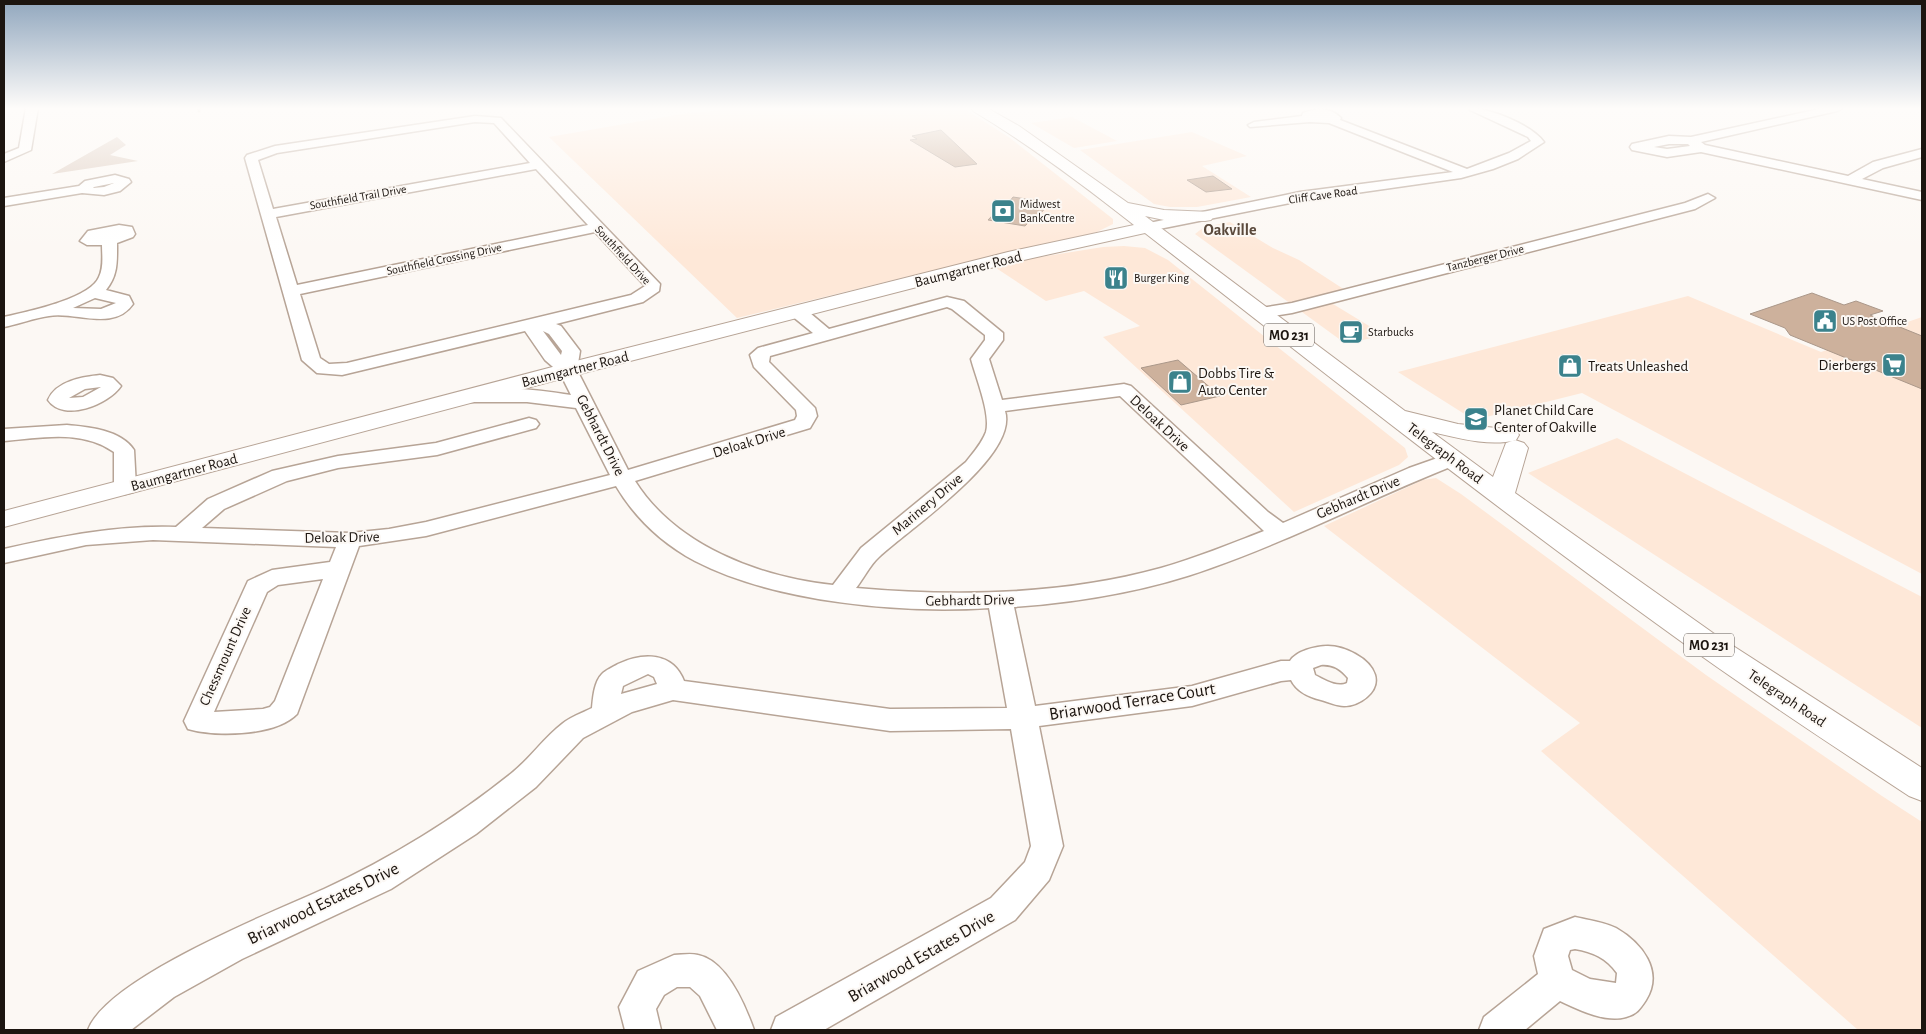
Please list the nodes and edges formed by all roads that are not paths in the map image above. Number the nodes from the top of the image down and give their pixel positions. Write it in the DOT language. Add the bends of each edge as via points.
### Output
graph roads {
  1 [pos="256,156"];
  2 [pos="530,156"];
  3 [pos="1053,156"];
  4 [pos="1428,156"];
  5 [pos="1512,156"];
  6 [pos="1751,156"];
  7 [pos="1909,156"];
  8 [pos="533,160"];
  9 [pos="1467,173"];
  10 [pos="1852,179"];
  11 [pos="83,189"];
  12 [pos="1922,196"];
  13 [pos="1708,198"];
  14 [pos="4,202"];
  15 [pos="271,203"];
  16 [pos="1120,206"];
  17 [pos="584,214"];
  18 [pos="1204,216"];
  19 [pos="546,222"];
  20 [pos="597,227"];
  21 [pos="1149,227"];
  22 [pos="1097,238"];
  23 [pos="109,242"];
  24 [pos="1183,253"];
  25 [pos="305,272"];
  26 [pos="286,276"];
  27 [pos="291,291"];
  28 [pos="92,292"];
  29 [pos="47,311"];
  30 [pos="798,312"];
  31 [pos="1261,313"];
  32 [pos="4,322"];
  33 [pos="539,322"];
  34 [pos="825,334"];
  35 [pos="568,370"];
  36 [pos="469,396"];
  37 [pos="75,403"];
  38 [pos="585,404"];
  39 [pos="994,407"];
  40 [pos="1396,415"];
  41 [pos="529,424"];
  42 [pos="44,432"];
  43 [pos="4,434"];
  44 [pos="1453,459"];
  45 [pos="622,478"];
  46 [pos="125,487"];
  47 [pos="1501,495"];
  48 [pos="4,519"];
  49 [pos="1279,531"];
  50 [pos="180,534"];
  51 [pos="350,540"];
  52 [pos="4,556"];
  53 [pos="338,569"];
  54 [pos="839,594"];
  55 [pos="1000,600"];
  56 [pos="1299,670"];
  57 [pos="1023,718"];
  58 [pos="1922,786"];
  59 [pos="1557,981"];
  60 [pos="106,1030"];
  61 [pos="643,1030"];
  62 [pos="736,1030"];
  63 [pos="789,1030"];
  64 [pos="1497,1030"];
  1 -- 15 [label="street, Southfield Drive" via="251,158"];
  2 -- 8 [label="street, Southfield Drive"];
  3 -- 16 [label="main road, Telegraph Road / MO 231"];
  4 -- 9 [label="street"];
  5 -- 9 [label="street, Cliff Cave Road"];
  6 -- 10 [label="street"];
  7 -- 10 [label="street" via="1878,164"];
  8 -- 15 [label="street, Southfield Trail Drive"];
  8 -- 15 [label="street, Southfield Trail Drive"];
  8 -- 17 [label="street, Southfield Drive"];
  9 -- 18 [label="street, Cliff Cave Road" via="1308,196"];
  10 -- 12 [label="street"];
  11 -- 14 [label="street"];
  13 -- 31 [label="street, Tanzberger Drive" via="1690,206 1292,308"];
  15 -- 26 [label="street, Southfield Drive"];
  16 -- 18 [label="main road" via="1164,215"];
  16 -- 21 [label="main road, Telegraph Road / MO 231"];
  16 -- 22 [label="main road" via="1116,226"];
  17 -- 19 [label="street"];
  17 -- 20 [label="street, Southfield Drive"];
  18 -- 21 [label="street, Cliff Cave Road"];
  20 -- 27 [label="street, Southfield Crossing Drive"];
  20 -- 33 [label="street, Southfield Drive" via="653,288 637,299"];
  21 -- 22 [label="main road, Baumgartner Road"];
  21 -- 24 [label="main road, Telegraph Road / MO 231"];
  22 -- 24 [label="main road"];
  22 -- 30 [label="main road, Baumgartner Road"];
  23 -- 28 [label="street" via="110,267 106,280"];
  24 -- 31 [label="main road, Telegraph Road / MO 231"];
  25 -- 26 [label="street"];
  26 -- 27 [label="street, Southfield Drive"];
  27 -- 33 [label="street, Southfield Drive" via="311,360 322,370 347,369"];
  28 -- 29 [label="street"];
  28 -- 29 [label="street" via="122,299 125,304 96,314"];
  29 -- 32 [label="street"];
  30 -- 34 [label="street"];
  30 -- 35 [label="main road, Baumgartner Road"];
  31 -- 40 [label="main road, Telegraph Road / MO 231"];
  33 -- 35 [label="street" via="534,331 551,356"];
  34 -- 39 [label="street, Deloak Drive" via="941,302 953,303 994,333 994,340 980,359"];
  34 -- 45 [label="street, Deloak Drive" via="772,348 759,355 760,363 805,408 807,416 802,424"];
  35 -- 36 [label="main road, Baumgartner Road"];
  35 -- 38 [label="street, Gebhardt Drive"];
  36 -- 38 [label="street" via="532,395"];
  36 -- 46 [label="main road, Baumgartner Road"];
  37 -- 42 [label="street"];
  38 -- 45 [label="street, Gebhardt Drive"];
  39 -- 49 [label="street, Deloak Drive" via="1124,390"];
  39 -- 54 [label="street, Marinery Drive" via="996,432 973,466 869,553"];
  40 -- 44 [label="main road, Telegraph Road / MO 231"];
  40 -- 47 [label="main road" via="1511,442"];
  41 -- 50 [label="street" via="437,449 338,462 280,476 216,504"];
  42 -- 43 [label="street"];
  42 -- 46 [label="street" via="82,434 115,442 124,450"];
  44 -- 47 [label="main road, Telegraph Road / MO 231"];
  44 -- 49 [label="street, Gebhardt Drive"];
  45 -- 51 [label="street, Deloak Drive" via="426,529"];
  45 -- 54 [label="street, Gebhardt Drive" via="659,526 704,555 765,579"];
  46 -- 48 [label="main road, Baumgartner Road"];
  47 -- 58 [label="main road, Telegraph Road / MO 231" via="1693,634"];
  49 -- 55 [label="street, Gebhardt Drive" via="1213,559 1164,575 1085,591"];
  50 -- 51 [label="street, Deloak Drive"];
  50 -- 52 [label="street, Deloak Drive" via="86,538"];
  51 -- 53 [label="street, Chessmount Drive"];
  53 -- 53 [label="street, Chessmount Drive" via="272,578 256,587 198,721 208,723 280,715 287,706"];
  54 -- 55 [label="street, Gebhardt Drive" via="950,602"];
  55 -- 57 [label="street, Briarwood Estates Drive"];
  56 -- 57 [label="street, Briarwood Terrace Court" via="1281,670 1192,696"];
  57 -- 60 [label="street, Briarwood Estates Drive" via="890,720 673,690 623,704 573,730 525,779 465,825 380,879 230,948 161,985"];
  57 -- 63 [label="street, Briarwood Estates Drive" via="1047,846 1038,870 1003,909"];
  59 -- 64 [label="street"];
  61 -- 62 [label="street" via="637,1007 651,983 674,971 697,970 713,984"];
}
